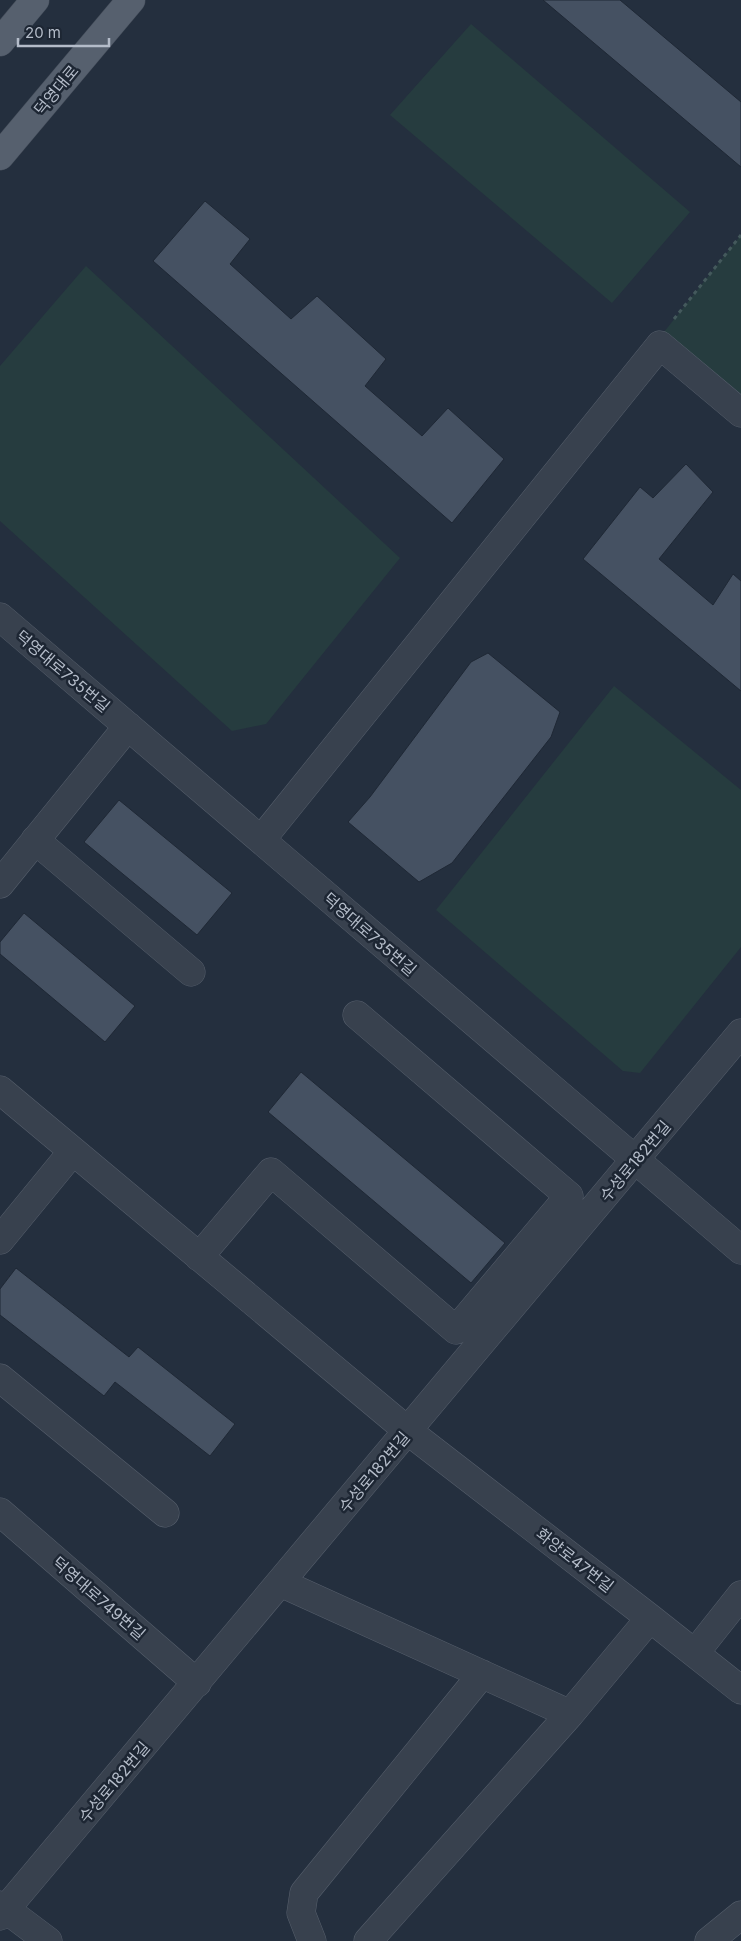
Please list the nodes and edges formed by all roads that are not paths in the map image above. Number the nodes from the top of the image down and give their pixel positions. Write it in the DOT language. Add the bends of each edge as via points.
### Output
graph roads {
  1 [pos="35,0"];
  2 [pos="131,0"];
  3 [pos="0,42"];
  4 [pos="0,156"];
  5 [pos="741,413"];
  6 [pos="0,617"];
  7 [pos="128,726"];
  8 [pos="35,840"];
  9 [pos="261,840"];
  10 [pos="0,884"];
  11 [pos="191,972"];
  12 [pos="356,1015"];
  13 [pos="741,1033"];
  14 [pos="0,1090"];
  15 [pos="73,1151"];
  16 [pos="636,1160"];
  17 [pos="0,1240"];
  18 [pos="741,1250"];
  19 [pos="200,1257"];
  20 [pos="0,1378"];
  21 [pos="408,1431"];
  22 [pos="0,1512"];
  23 [pos="166,1513"];
  24 [pos="281,1583"];
  25 [pos="741,1595"];
  26 [pos="650,1618"];
  27 [pos="695,1653"];
  28 [pos="482,1674"];
  29 [pos="197,1683"];
  30 [pos="741,1690"];
  31 [pos="570,1714"];
  32 [pos="2,1910"];
  33 [pos="741,1916"];
  34 [pos="48,1941"];
  35 [pos="312,1941"];
  36 [pos="368,1941"];
  37 [pos="709,1941"];
  1 -- 3 [label="main road"];
  2 -- 4 [label="main road, 덕영대로"];
  5 -- 9 [label="street" via="660,345"];
  6 -- 7 [label="street, 덕영대로735번길"];
  7 -- 8 [label="street"];
  7 -- 9 [label="street, 덕영대로735번길"];
  8 -- 10 [label="street"];
  8 -- 11 [label="street"];
  9 -- 16 [label="street, 덕영대로735번길"];
  12 -- 19 [label="street" via="569,1196 456,1330 271,1172"];
  13 -- 16 [label="street, 수성로182번길"];
  14 -- 15 [label="street, 화양로47번길"];
  15 -- 17 [label="street"];
  15 -- 19 [label="street, 화양로47번길"];
  16 -- 18 [label="street, 덕영대로735번길"];
  16 -- 21 [label="street, 수성로182번길"];
  19 -- 21 [label="street, 화양로47번길"];
  20 -- 23 [label="street"];
  21 -- 24 [label="street, 수성로182번길"];
  21 -- 26 [label="street, 화양로47번길"];
  22 -- 29 [label="street, 덕영대로749번길"];
  24 -- 28 [label="street"];
  24 -- 29 [label="street, 수성로182번길"];
  25 -- 27 [label="street"];
  26 -- 27 [label="street, 화양로47번길"];
  26 -- 31 [label="street"];
  27 -- 30 [label="street, 화양로47번길"];
  28 -- 31 [label="street"];
  28 -- 35 [label="street" via="304,1893 301,1913"];
  29 -- 32 [label="street, 수성로182번길"];
  31 -- 36 [label="street"];
  32 -- 34 [label="street"];
  33 -- 37 [label="street"];
}
